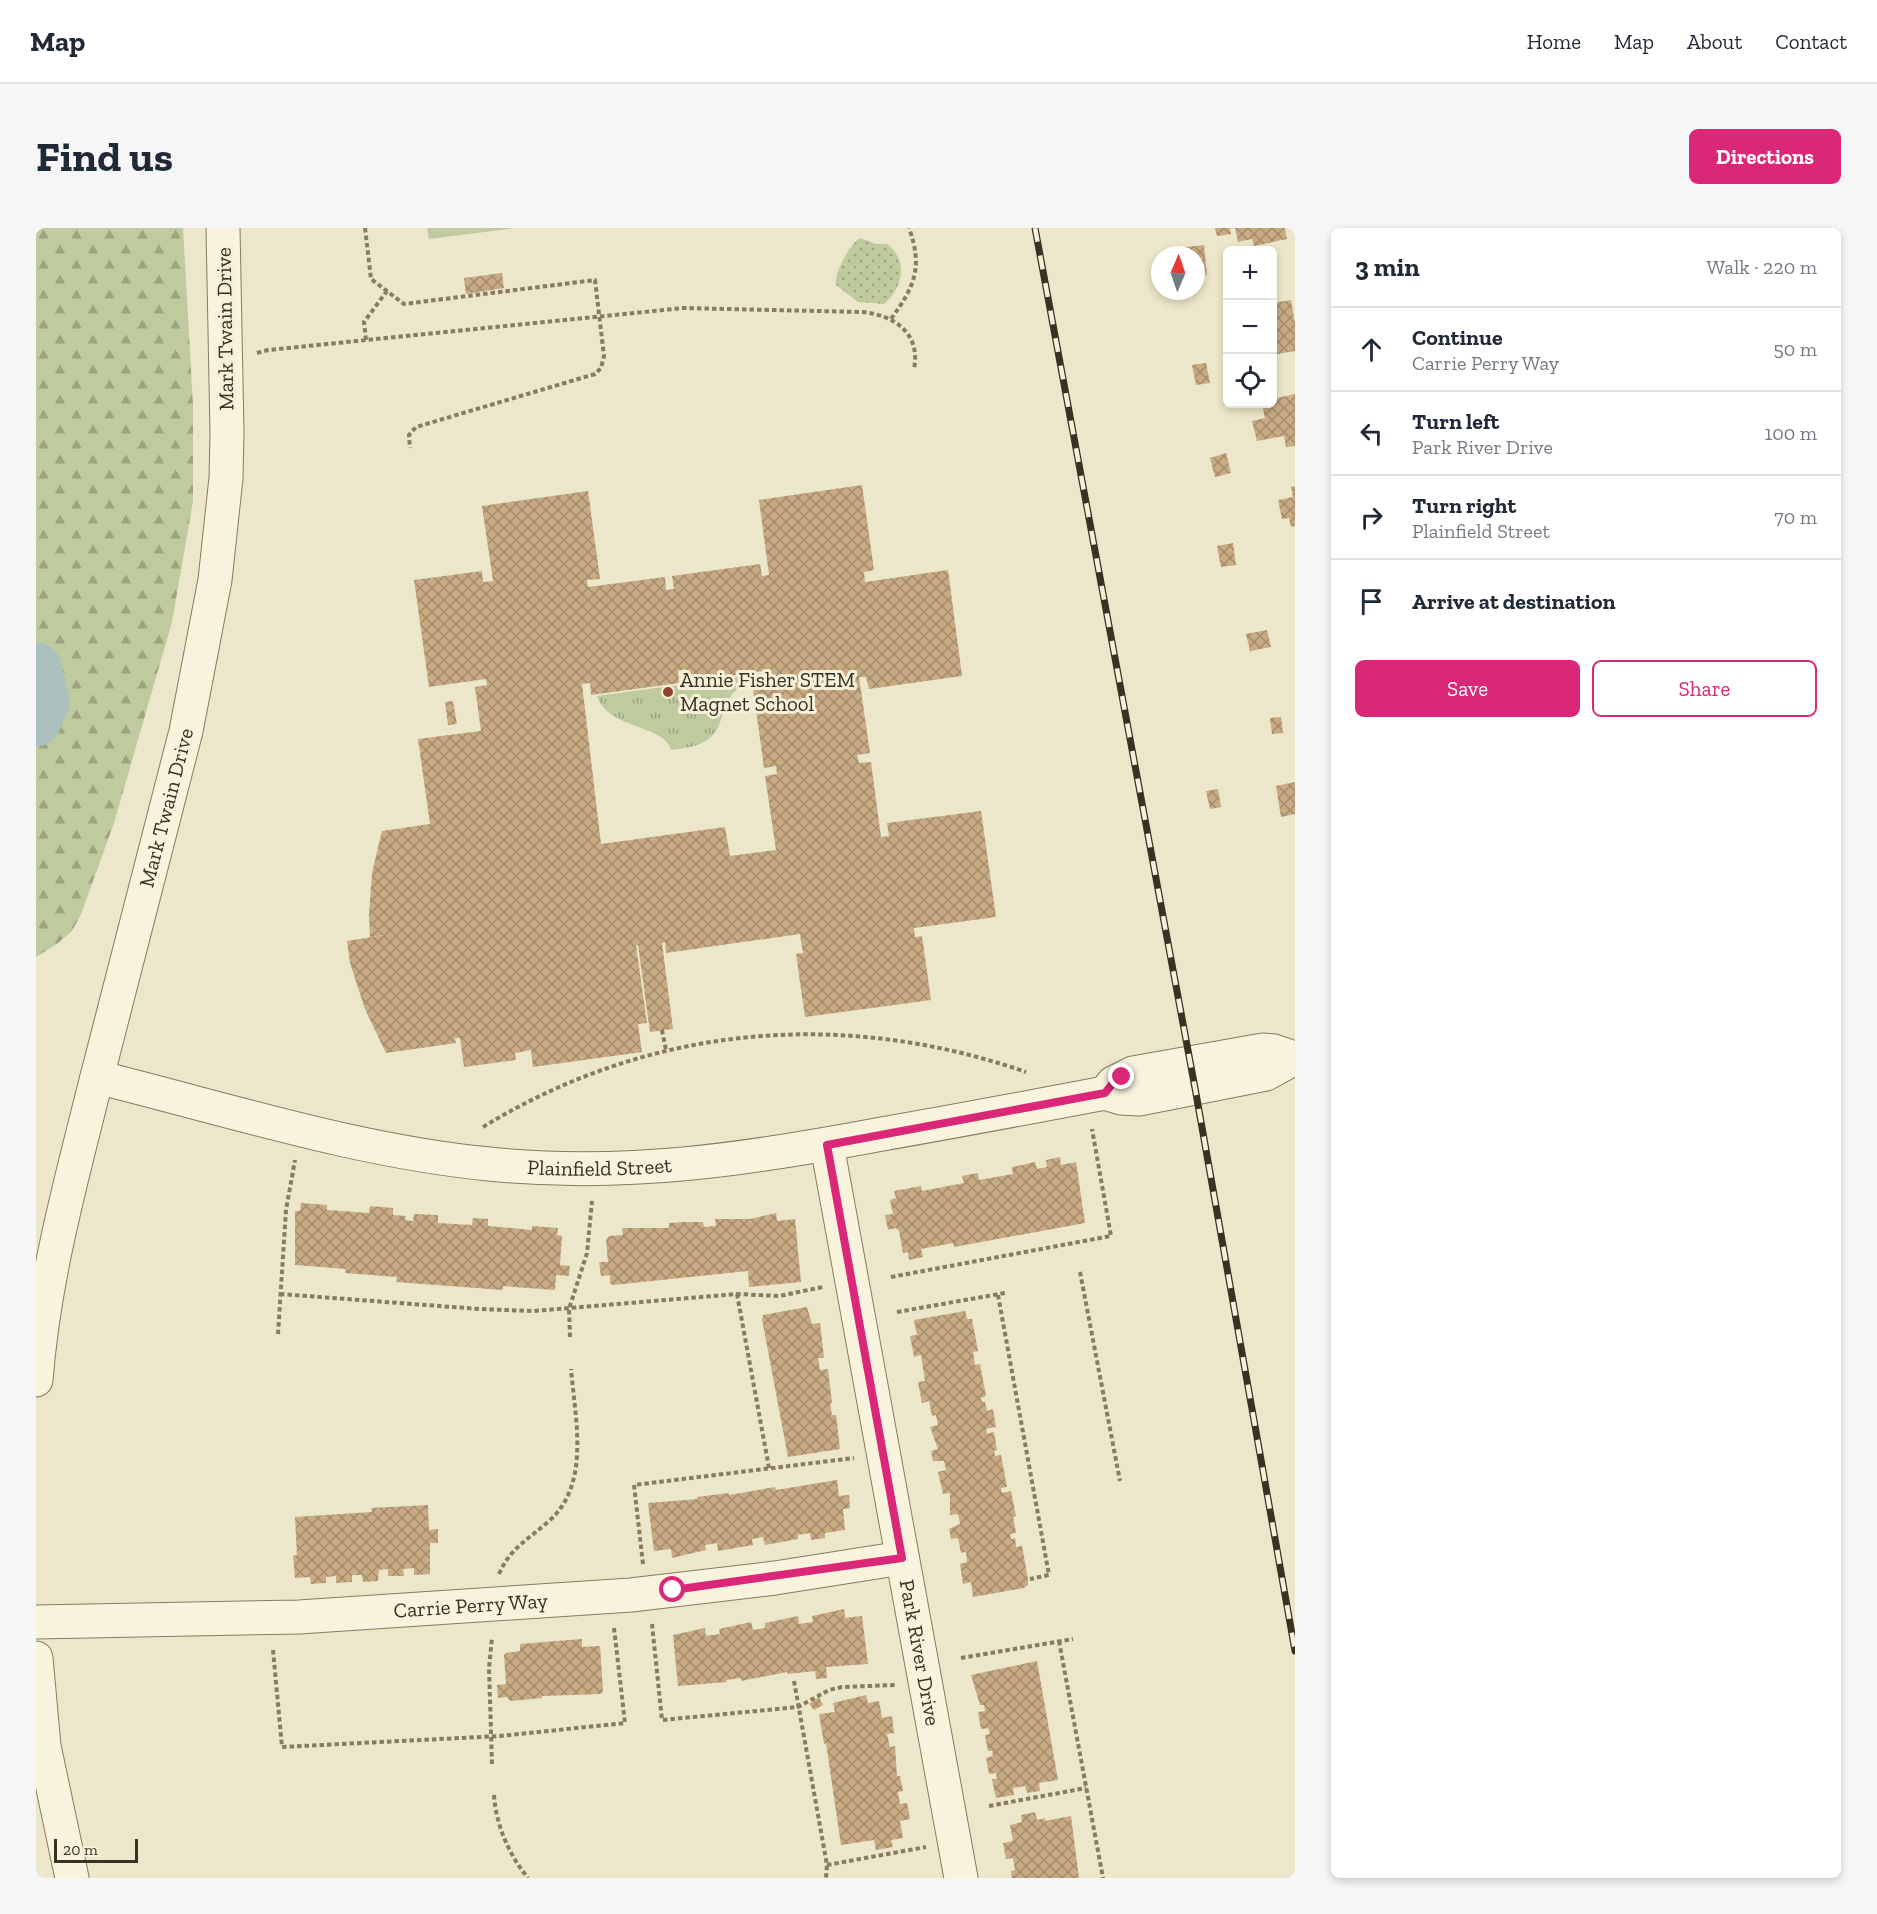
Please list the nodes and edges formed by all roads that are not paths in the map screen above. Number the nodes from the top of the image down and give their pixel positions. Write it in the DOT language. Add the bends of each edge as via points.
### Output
graph roads {
  1 [pos="224,228"];
  2 [pos="1294,1058"];
  3 [pos="97,1077"];
  4 [pos="827,1145"];
  5 [pos="36,1380"];
  6 [pos="902,1558"];
  7 [pos="36,1622"];
  8 [pos="36,1658"];
  9 [pos="72,1878"];
  10 [pos="961,1878"];
  1 -- 3 [label="street, Mark Twain Drive" via="226,456 214,590 186,731"];
  2 -- 4 [label="street, Plainfield Street" via="1263,1050 1191,1062 1133,1073 1113,1083 1105,1093"];
  3 -- 4 [label="street, Plainfield Street" via="352,1141 491,1164 562,1169 668,1167"];
  3 -- 5 [label="street, Mark Twain Drive" via="50,1277"];
  4 -- 6 [label="street, Park River Drive"];
  6 -- 7 [label="street, Carrie Perry Way" via="764,1579 583,1599 299,1617"];
  6 -- 10 [label="street, Park River Drive"];
  8 -- 9 [label="street" via="44,1746"];
}
